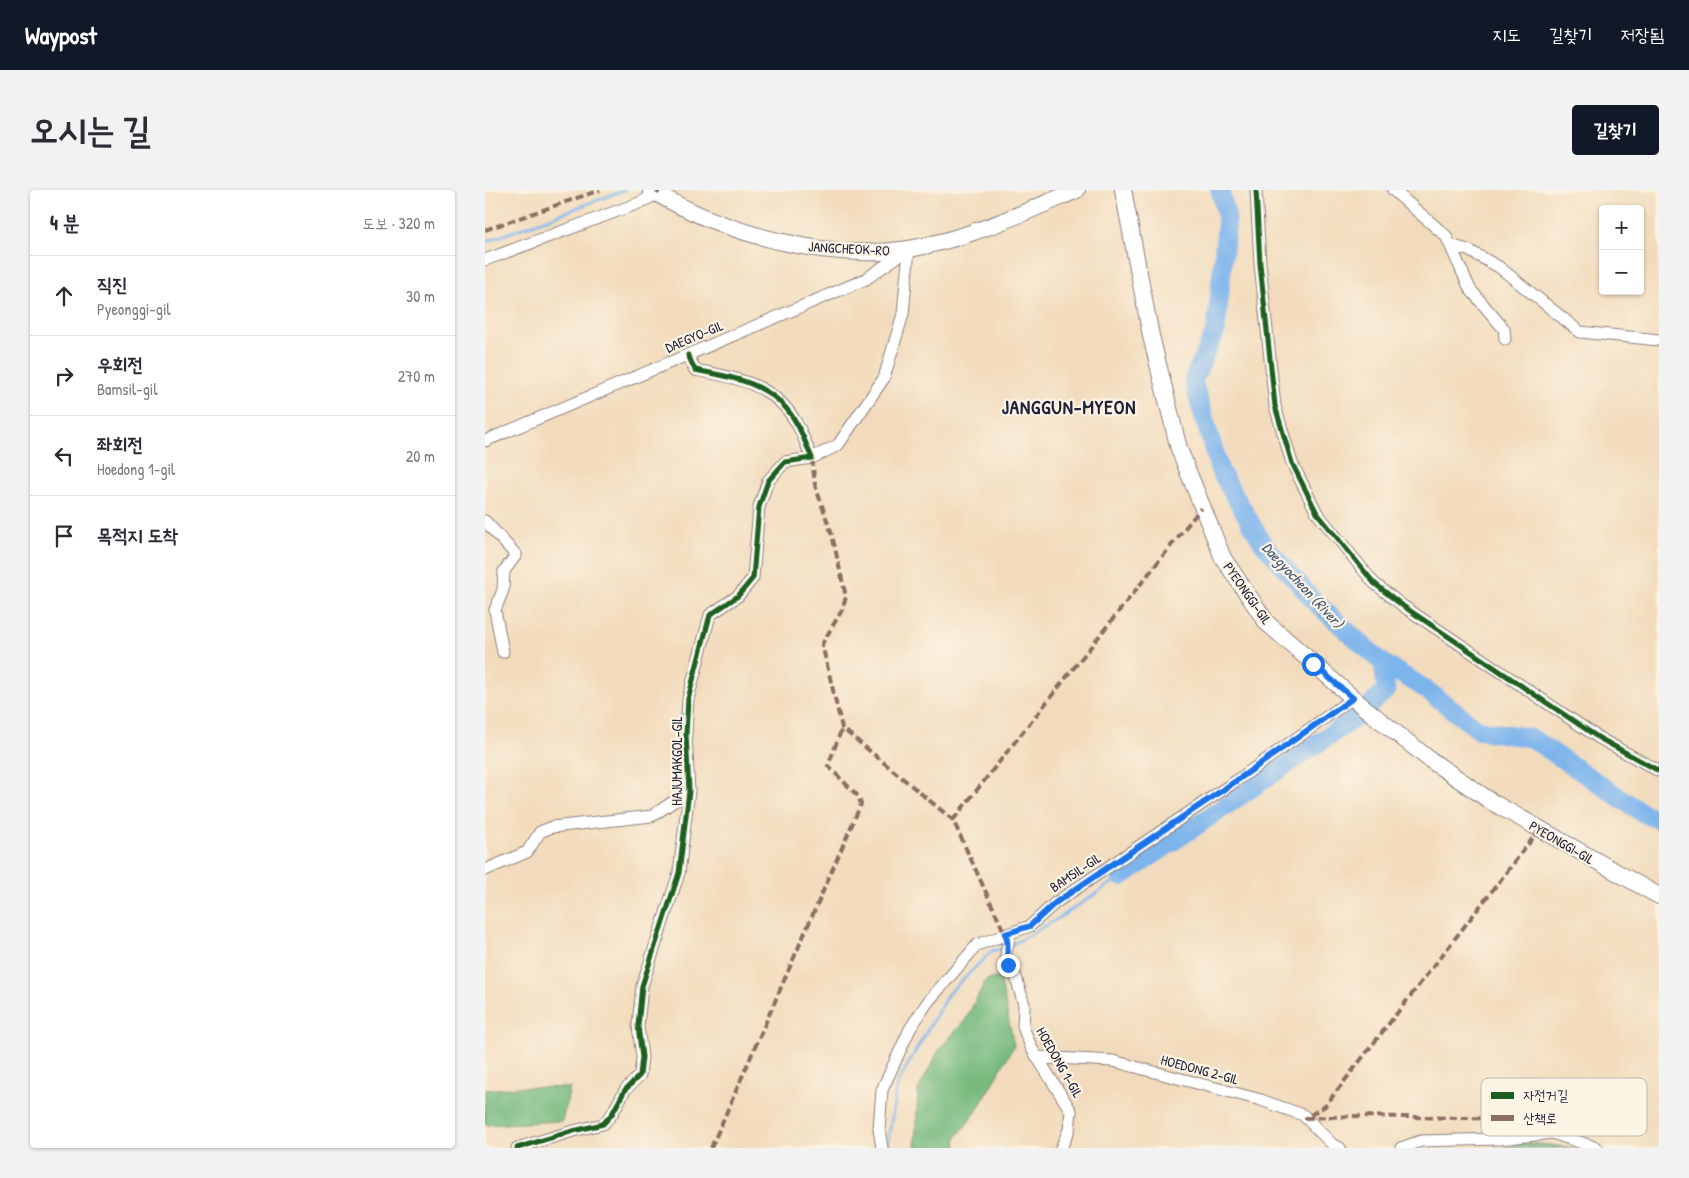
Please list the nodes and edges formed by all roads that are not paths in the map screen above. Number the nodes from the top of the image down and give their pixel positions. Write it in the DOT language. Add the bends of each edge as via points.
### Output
graph roads {
  1 [pos="1077,190"];
  2 [pos="1123,190"];
  3 [pos="1256,190"];
  4 [pos="1393,190"];
  5 [pos="654,192"];
  6 [pos="1450,245"];
  7 [pos="909,249"];
  8 [pos="485,260"];
  9 [pos="1505,338"];
  10 [pos="1659,340"];
  11 [pos="688,355"];
  12 [pos="485,441"];
  13 [pos="812,458"];
  14 [pos="485,521"];
  15 [pos="503,652"];
  16 [pos="1362,705"];
  17 [pos="1659,771"];
  18 [pos="689,791"];
  19 [pos="485,870"];
  20 [pos="1659,896"];
  21 [pos="1007,936"];
  22 [pos="1037,1057"];
  23 [pos="1526,1136"];
  24 [pos="1561,1136"];
  25 [pos="517,1148"];
  26 [pos="882,1148"];
  27 [pos="1061,1148"];
  28 [pos="1340,1148"];
  29 [pos="1401,1148"];
  30 [pos="1597,1148"];
  1 -- 7 [label="main road, JANGCHEOK-RO" via="979,230"];
  2 -- 16 [label="main road, PYEONGGI-GIL" via="1151,336 1179,449 1223,558 1267,623"];
  3 -- 17 [label="street" via="1275,406 1292,463 1317,513 1374,582 1403,606 1599,738"];
  4 -- 6 [label="street" via="1446,236"];
  5 -- 7 [label="main road, JANGCHEOK-RO" via="701,216 789,243 843,250"];
  5 -- 8 [label="street" via="639,203"];
  6 -- 9 [label="street" via="1470,289 1504,329"];
  6 -- 10 [label="street" via="1468,250 1499,267 1580,332"];
  7 -- 11 [label="street, DAEGYO-GIL" via="866,279"];
  7 -- 13 [label="street, HAJUMAKGOL-GIL" via="903,314 884,378 838,445"];
  11 -- 12 [label="street, DAEGYO-GIL"];
  11 -- 13 [label="street" via="695,370 742,379 770,392 794,418"];
  13 -- 18 [label="street, HAJUMAKGOL-GIL" via="785,462 768,481 759,507 753,578 738,596 709,615 688,699"];
  14 -- 15 [label="street" via="516,555 504,571 503,590 495,610"];
  16 -- 20 [label="main road, PYEONGGI-GIL" via="1429,759 1491,802"];
  16 -- 21 [label="street, BAMSIL-GIL" via="1236,781 1055,903 1030,926"];
  18 -- 19 [label="street" via="653,816 552,827 540,832 527,852"];
  18 -- 25 [label="street, HAJUMAKGOL-GIL" via="679,872 643,986 638,1026 642,1057 640,1075 625,1090 603,1124"];
  21 -- 22 [label="street, HOEDONG 1-GIL" via="1006,954 1024,1005 1023,1027"];
  21 -- 26 [label="street, BAMSIL-GIL" via="977,945 910,1028 881,1090 879,1129"];
  22 -- 27 [label="street, HOEDONG 1-GIL" via="1071,1110 1069,1130"];
  22 -- 28 [label="street, HOEDONG 2-GIL" via="1113,1061 1261,1100 1303,1115 1327,1140"];
  23 -- 29 [label="street" via="1421,1141"];
  24 -- 30 [label="street"];
}
